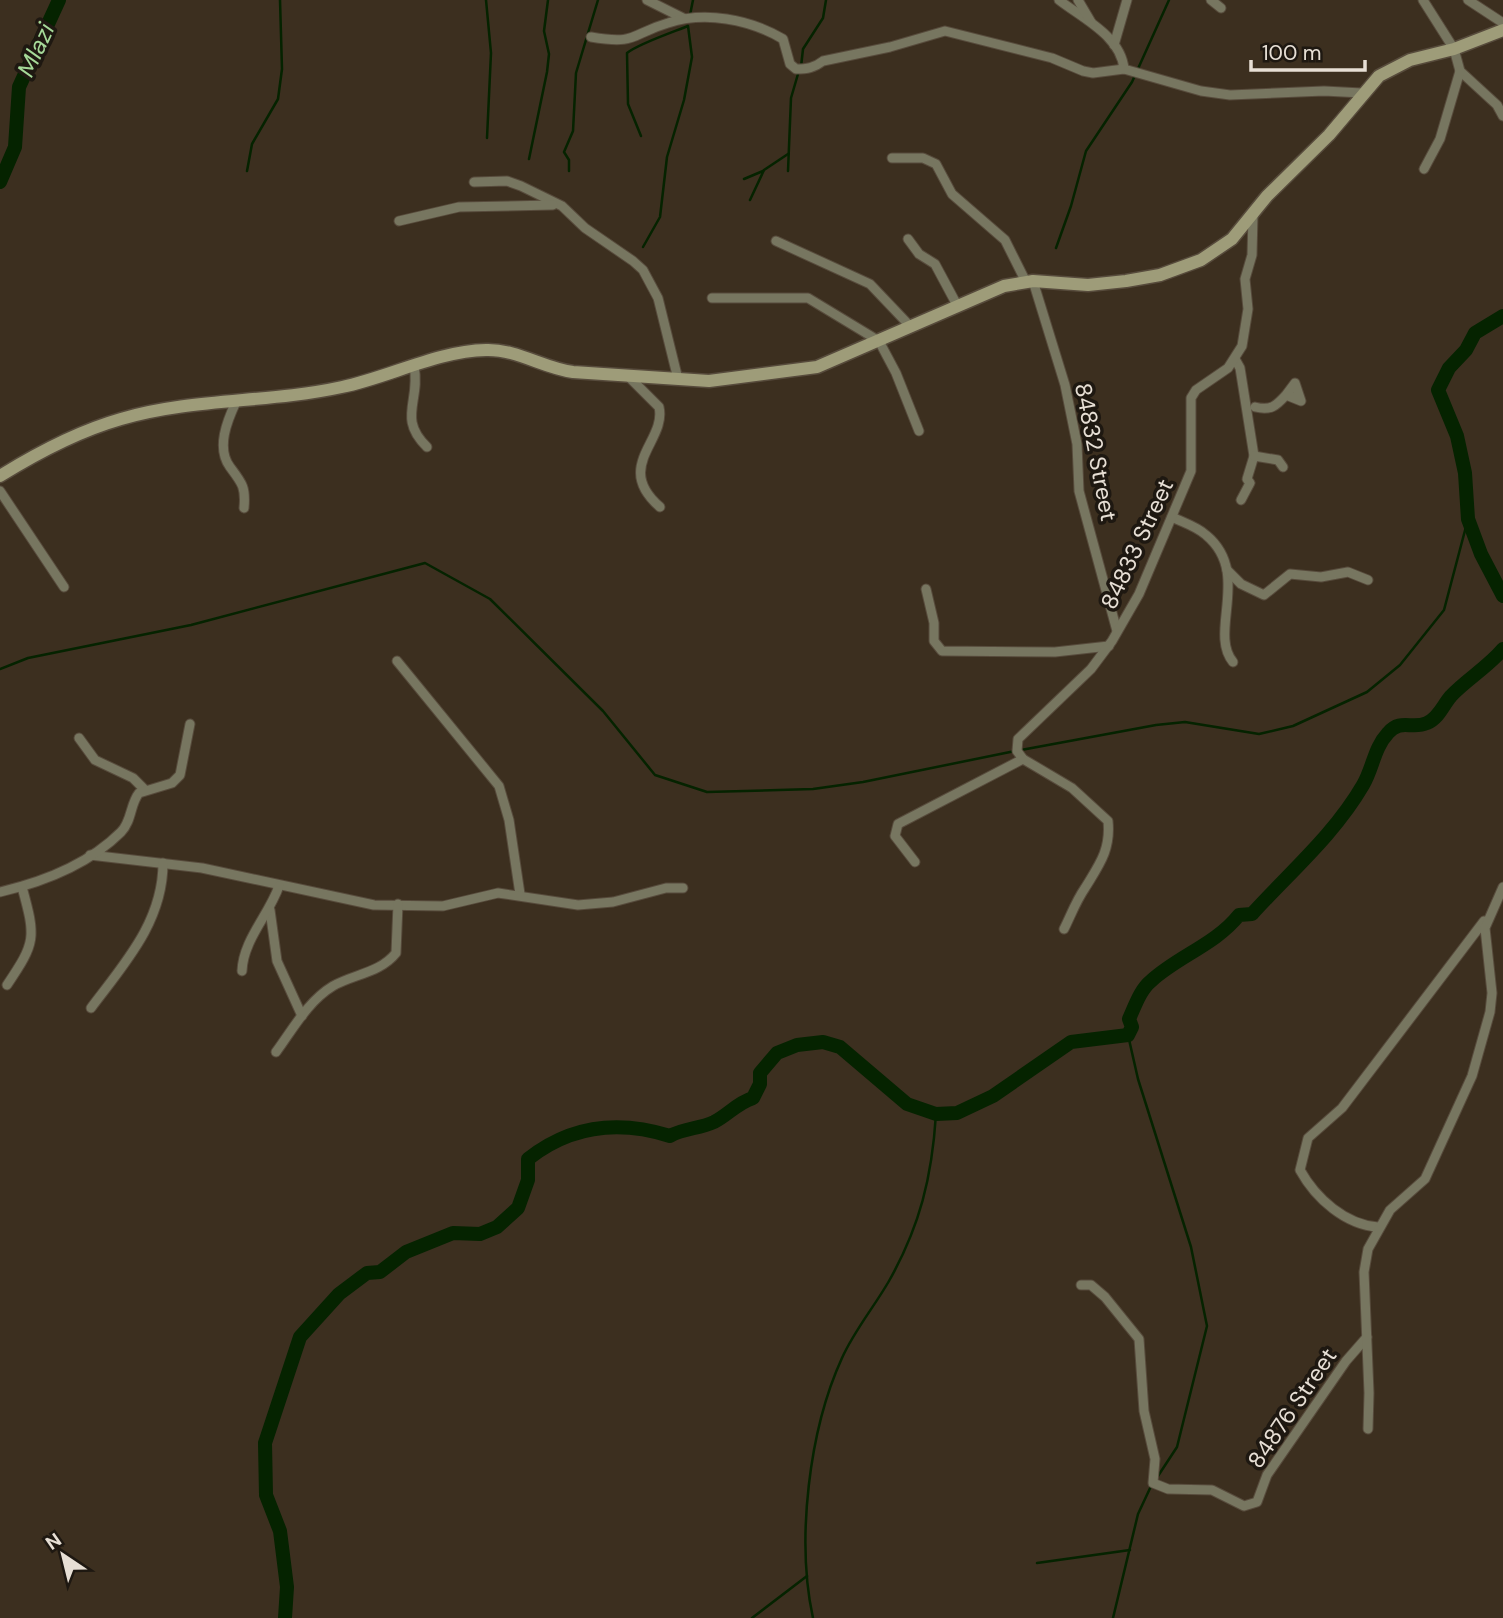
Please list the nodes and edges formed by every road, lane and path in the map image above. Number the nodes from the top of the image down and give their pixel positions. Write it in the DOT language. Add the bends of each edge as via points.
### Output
graph roads {
  1 [pos="647,0"];
  2 [pos="1059,0"];
  3 [pos="1078,0"];
  4 [pos="1127,0"];
  5 [pos="1210,0"];
  6 [pos="1423,0"];
  7 [pos="1468,0"];
  8 [pos="1220,8"];
  9 [pos="684,18"];
  10 [pos="1503,23"];
  11 [pos="1092,24"];
  12 [pos="1503,30"];
  13 [pos="591,37"];
  14 [pos="1114,45"];
  15 [pos="1454,49"];
  16 [pos="1124,69"];
  17 [pos="1460,71"];
  18 [pos="1362,93"];
  19 [pos="1503,116"];
  20 [pos="892,158"];
  21 [pos="1424,169"];
  22 [pos="474,182"];
  23 [pos="562,206"];
  24 [pos="1253,215"];
  25 [pos="399,221"];
  26 [pos="908,239"];
  27 [pos="776,241"];
  28 [pos="1030,282"];
  29 [pos="712,298"];
  30 [pos="957,305"];
  31 [pos="909,325"];
  32 [pos="878,341"];
  33 [pos="1235,359"];
  34 [pos="414,366"];
  35 [pos="628,376"];
  36 [pos="678,379"];
  37 [pos="1286,395"];
  38 [pos="1244,397"];
  39 [pos="236,402"];
  40 [pos="1255,407"];
  41 [pos="1261,418"];
  42 [pos="919,431"];
  43 [pos="427,447"];
  44 [pos="1254,456"];
  45 [pos="1283,467"];
  46 [pos="4,471"];
  47 [pos="0,491"];
  48 [pos="1241,500"];
  49 [pos="660,507"];
  50 [pos="244,508"];
  51 [pos="1172,517"];
  52 [pos="1227,570"];
  53 [pos="1368,580"];
  54 [pos="64,587"];
  55 [pos="926,589"];
  56 [pos="1117,631"];
  57 [pos="1109,646"];
  58 [pos="397,661"];
  59 [pos="1233,662"];
  60 [pos="190,724"];
  61 [pos="79,738"];
  62 [pos="1023,759"];
  63 [pos="144,789"];
  64 [pos="90,855"];
  65 [pos="915,862"];
  66 [pos="163,863"];
  67 [pos="279,886"];
  68 [pos="22,887"];
  69 [pos="1503,887"];
  70 [pos="682,888"];
  71 [pos="0,892"];
  72 [pos="520,894"];
  73 [pos="398,904"];
  74 [pos="270,910"];
  75 [pos="1487,917"];
  76 [pos="1064,929"];
  77 [pos="242,971"];
  78 [pos="7,985"];
  79 [pos="91,1008"];
  80 [pos="302,1016"];
  81 [pos="276,1052"];
  82 [pos="1378,1227"];
  83 [pos="1081,1285"];
  84 [pos="1367,1336"];
  85 [pos="1368,1429"];
  1 -- 9 [label="street"];
  2 -- 11 [label="street"];
  3 -- 11 [label="street"];
  4 -- 14 [label="street"];
  5 -- 8 [label="street"];
  6 -- 15 [label="street"];
  7 -- 10 [label="street"];
  9 -- 13 [label="street" via="635,39"];
  9 -- 16 [label="street" via="741,22 773,33 783,39 790,64 796,69 945,31 1052,58 1083,71"];
  11 -- 14 [label="street"];
  12 -- 15 [label="street"];
  14 -- 16 [label="street"];
  15 -- 17 [label="street"];
  15 -- 18 [label="street" via="1392,67"];
  16 -- 18 [label="street" via="1230,95"];
  17 -- 19 [label="street"];
  17 -- 21 [label="street" via="1440,139"];
  18 -- 24 [label="street"];
  20 -- 28 [label="street, 84832 Street" via="923,158 936,164 952,194 1005,240"];
  22 -- 23 [label="street" via="513,182"];
  23 -- 25 [label="street" via="459,207"];
  23 -- 36 [label="street" via="643,270 658,298"];
  24 -- 28 [label="street" via="1217,251 1184,268 1088,285"];
  24 -- 33 [label="street" via="1252,255 1246,270 1246,328"];
  26 -- 30 [label="street" via="919,254 935,264"];
  27 -- 31 [label="street" via="870,284"];
  28 -- 30 [label="street" via="1004,286"];
  28 -- 56 [label="street, 84832 Street" via="1065,385 1077,444 1079,491"];
  29 -- 32 [label="street" via="808,298"];
  30 -- 31 [label="street"];
  31 -- 32 [label="street"];
  32 -- 36 [label="street" via="817,366 709,381"];
  32 -- 42 [label="street"];
  33 -- 38 [label="street"];
  33 -- 51 [label="street, 84833 Street" via="1191,398 1191,471"];
  34 -- 35 [label="street" via="469,352 501,350 556,370"];
  34 -- 39 [label="street" via="325,391"];
  34 -- 43 [label="street" via="417,387 411,428"];
  35 -- 36 [label="street"];
  35 -- 49 [label="street" via="659,407 660,423 641,461 644,487"];
  37 -- 40 [label="street" via="1276,407"];
  38 -- 40 [label="street"];
  38 -- 44 [label="street"];
  39 -- 46 [label="street" via="120,419"];
  39 -- 50 [label="street" via="224,436 228,463 244,486"];
  40 -- 41 [label="street"];
  44 -- 45 [label="street" via="1278,460"];
  44 -- 48 [label="street" via="1247,479 1251,482"];
  47 -- 54 [label="street"];
  51 -- 52 [label="street" via="1206,534"];
  51 -- 56 [label="street, 84833 Street" via="1139,594"];
  52 -- 53 [label="street" via="1241,584 1264,595 1290,574 1321,577 1348,572"];
  52 -- 59 [label="street" via="1230,604 1224,646"];
  55 -- 57 [label="street" via="934,641 942,651 1055,652"];
  56 -- 57 [label="street, 84833 Street"];
  57 -- 62 [label="street, 84833 Street" via="1017,739"];
  58 -- 72 [label="street" via="499,786 508,811"];
  60 -- 63 [label="street" via="180,775 172,783"];
  61 -- 63 [label="street" via="95,760 133,778"];
  62 -- 65 [label="street" via="898,824 894,831 897,840"];
  62 -- 76 [label="street" via="1072,788 1109,827 1103,861"];
  63 -- 64 [label="street" via="136,796 121,832"];
  64 -- 66 [label="street"];
  64 -- 68 [label="street"];
  66 -- 67 [label="street"];
  66 -- 79 [label="street" via="160,894 146,931"];
  67 -- 73 [label="street" via="352,901"];
  67 -- 74 [label="street"];
  68 -- 71 [label="street"];
  68 -- 78 [label="street" via="32,942"];
  69 -- 75 [label="street"];
  70 -- 72 [label="street" via="578,905"];
  72 -- 73 [label="street" via="498,893 443,906"];
  73 -- 80 [label="street" via="397,946 391,959 333,986"];
  74 -- 77 [label="street" via="244,950"];
  74 -- 80 [label="street" via="277,961"];
  75 -- 82 [label="street" via="1484,942 1492,980 1491,1002 1472,1076 1425,1179"];
  75 -- 82 [label="street" via="1342,1108 1308,1138 1303,1149 1300,1170 1314,1189 1341,1215 1360,1226"];
  80 -- 81 [label="street"];
  82 -- 84 [label="street" via="1364,1272"];
  83 -- 84 [label="street, 84876 Street" via="1091,1286 1105,1297 1139,1339 1144,1412 1155,1459 1153,1483 1168,1489 1212,1490 1244,1506 1257,1502 1266,1475"];
  84 -- 85 [label="street"];
}
